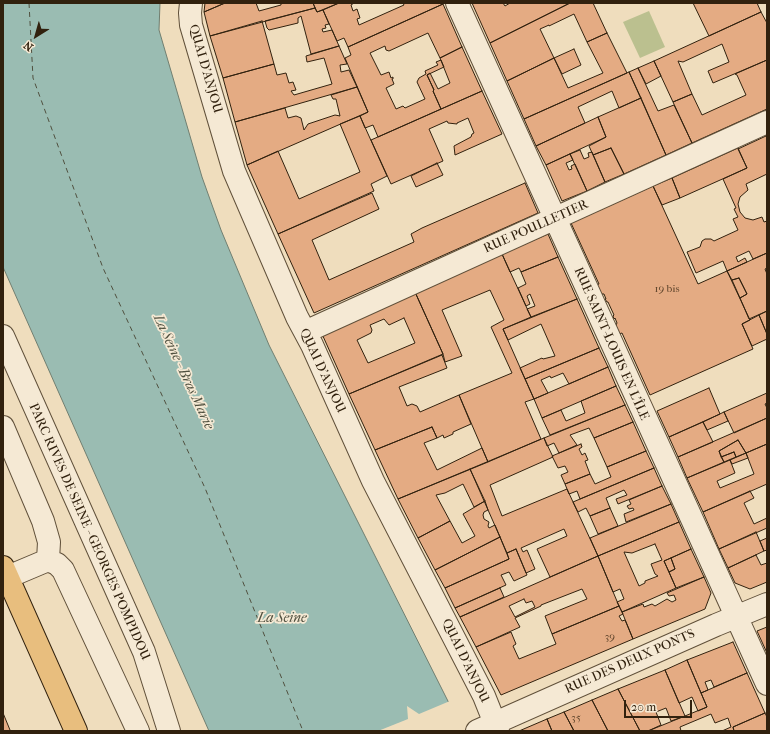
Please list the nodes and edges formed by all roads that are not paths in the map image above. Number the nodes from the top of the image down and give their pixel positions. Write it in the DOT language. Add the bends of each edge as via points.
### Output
graph roads {
  1 [pos="191,3"];
  2 [pos="457,3"];
  3 [pos="767,122"];
  4 [pos="554,219"];
  5 [pos="305,332"];
  6 [pos="3,336"];
  7 [pos="3,427"];
  8 [pos="48,560"];
  9 [pos="5,574"];
  10 [pos="767,604"];
  11 [pos="736,616"];
  12 [pos="767,684"];
  13 [pos="490,728"];
  14 [pos="76,731"];
  15 [pos="138,731"];
  16 [pos="169,731"];
  1 -- 5 [label="street, QUAI D'ANJOU" via="191,25 234,171"];
  2 -- 4 [label="street, RUE SAINT-LOUIS EN L'ÎLE"];
  3 -- 4 [label="street, RUE POULLETIER"];
  4 -- 5 [label="street, RUE POULLETIER"];
  4 -- 11 [label="street, RUE SAINT-LOUIS EN L'ÎLE"];
  5 -- 13 [label="street, QUAI D'ANJOU" via="373,481 484,696"];
  6 -- 16 [label="street, PARC RIVES DE SEINE - GEORGES POMPIDOU" via="144,652"];
  7 -- 8 [label="street" via="43,521 49,542"];
  8 -- 9 [label="street"];
  8 -- 15 [label="street" via="63,570"];
  9 -- 14 [label="main road"];
  10 -- 11 [label="street, RUE DES DEUX PONTS"];
  11 -- 12 [label="street, RUE SAINT-LOUIS EN L'ÎLE"];
  11 -- 13 [label="street, RUE DES DEUX PONTS"];
}
